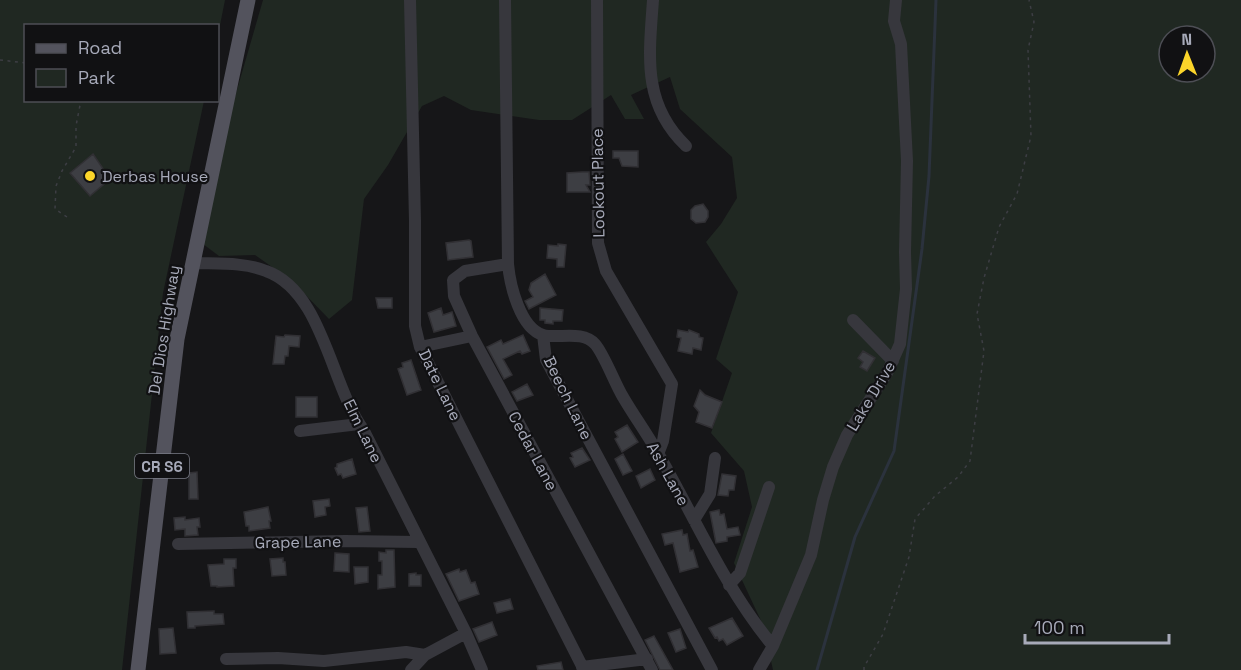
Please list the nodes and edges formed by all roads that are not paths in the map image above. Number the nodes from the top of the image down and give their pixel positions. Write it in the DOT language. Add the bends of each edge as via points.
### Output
graph roads {
  1 [pos="248,0"];
  2 [pos="410,0"];
  3 [pos="505,0"];
  4 [pos="597,0"];
  5 [pos="653,0"];
  6 [pos="896,0"];
  7 [pos="686,146"];
  8 [pos="193,263"];
  9 [pos="508,264"];
  10 [pos="853,320"];
  11 [pos="543,335"];
  12 [pos="472,336"];
  13 [pos="420,347"];
  14 [pos="893,361"];
  15 [pos="358,424"];
  16 [pos="300,431"];
  17 [pos="658,454"];
  18 [pos="715,458"];
  19 [pos="769,487"];
  20 [pos="694,520"];
  21 [pos="418,542"];
  22 [pos="178,544"];
  23 [pos="729,585"];
  24 [pos="466,633"];
  25 [pos="773,646"];
  26 [pos="425,655"];
  27 [pos="226,659"];
  28 [pos="649,664"];
  29 [pos="583,668"];
  30 [pos="138,670"];
  31 [pos="411,670"];
  32 [pos="482,670"];
  33 [pos="712,670"];
  34 [pos="759,670"];
  1 -- 8 [label="main road, Del Dios Highway / CR S6"];
  2 -- 13 [label="street, Date Lane" via="415,326"];
  3 -- 9 [label="street, Beech Lane"];
  4 -- 17 [label="street, Lookout Place" via="598,243 606,271 672,384"];
  5 -- 7 [label="street" via="650,79 667,125"];
  6 -- 14 [label="street, Lake Drive" via="894,21 901,44 907,161 906,289 900,344"];
  8 -- 15 [label="street, Elm Lane" via="268,271 291,287 306,306"];
  8 -- 30 [label="main road, Del Dios Highway / CR S6" via="177,339"];
  9 -- 11 [label="street, Beech Lane" via="522,313 534,330"];
  9 -- 12 [label="street, Cedar Lane" via="465,270 453,280 454,296"];
  10 -- 14 [label="street"];
  11 -- 17 [label="street, Ash Lane" via="579,336 595,344"];
  11 -- 33 [label="street, Beech Lane" via="546,360"];
  12 -- 13 [label="street"];
  12 -- 28 [label="street, Cedar Lane"];
  13 -- 29 [label="street, Date Lane"];
  14 -- 25 [label="street, Lake Drive" via="847,435 833,466 811,555"];
  15 -- 16 [label="street"];
  15 -- 21 [label="street, Elm Lane"];
  17 -- 20 [label="street, Ash Lane"];
  18 -- 20 [label="street" via="710,494"];
  19 -- 23 [label="street" via="740,573"];
  20 -- 23 [label="street, Ash Lane"];
  21 -- 22 [label="street, Grape Lane"];
  21 -- 24 [label="street, Elm Lane"];
  23 -- 25 [label="street, Ash Lane"];
  24 -- 26 [label="street"];
  24 -- 32 [label="street, Elm Lane"];
  25 -- 34 [label="street, Lake Drive"];
  26 -- 27 [label="street" via="406,652 324,661"];
  26 -- 31 [label="street"];
  28 -- 29 [label="street"];
}
